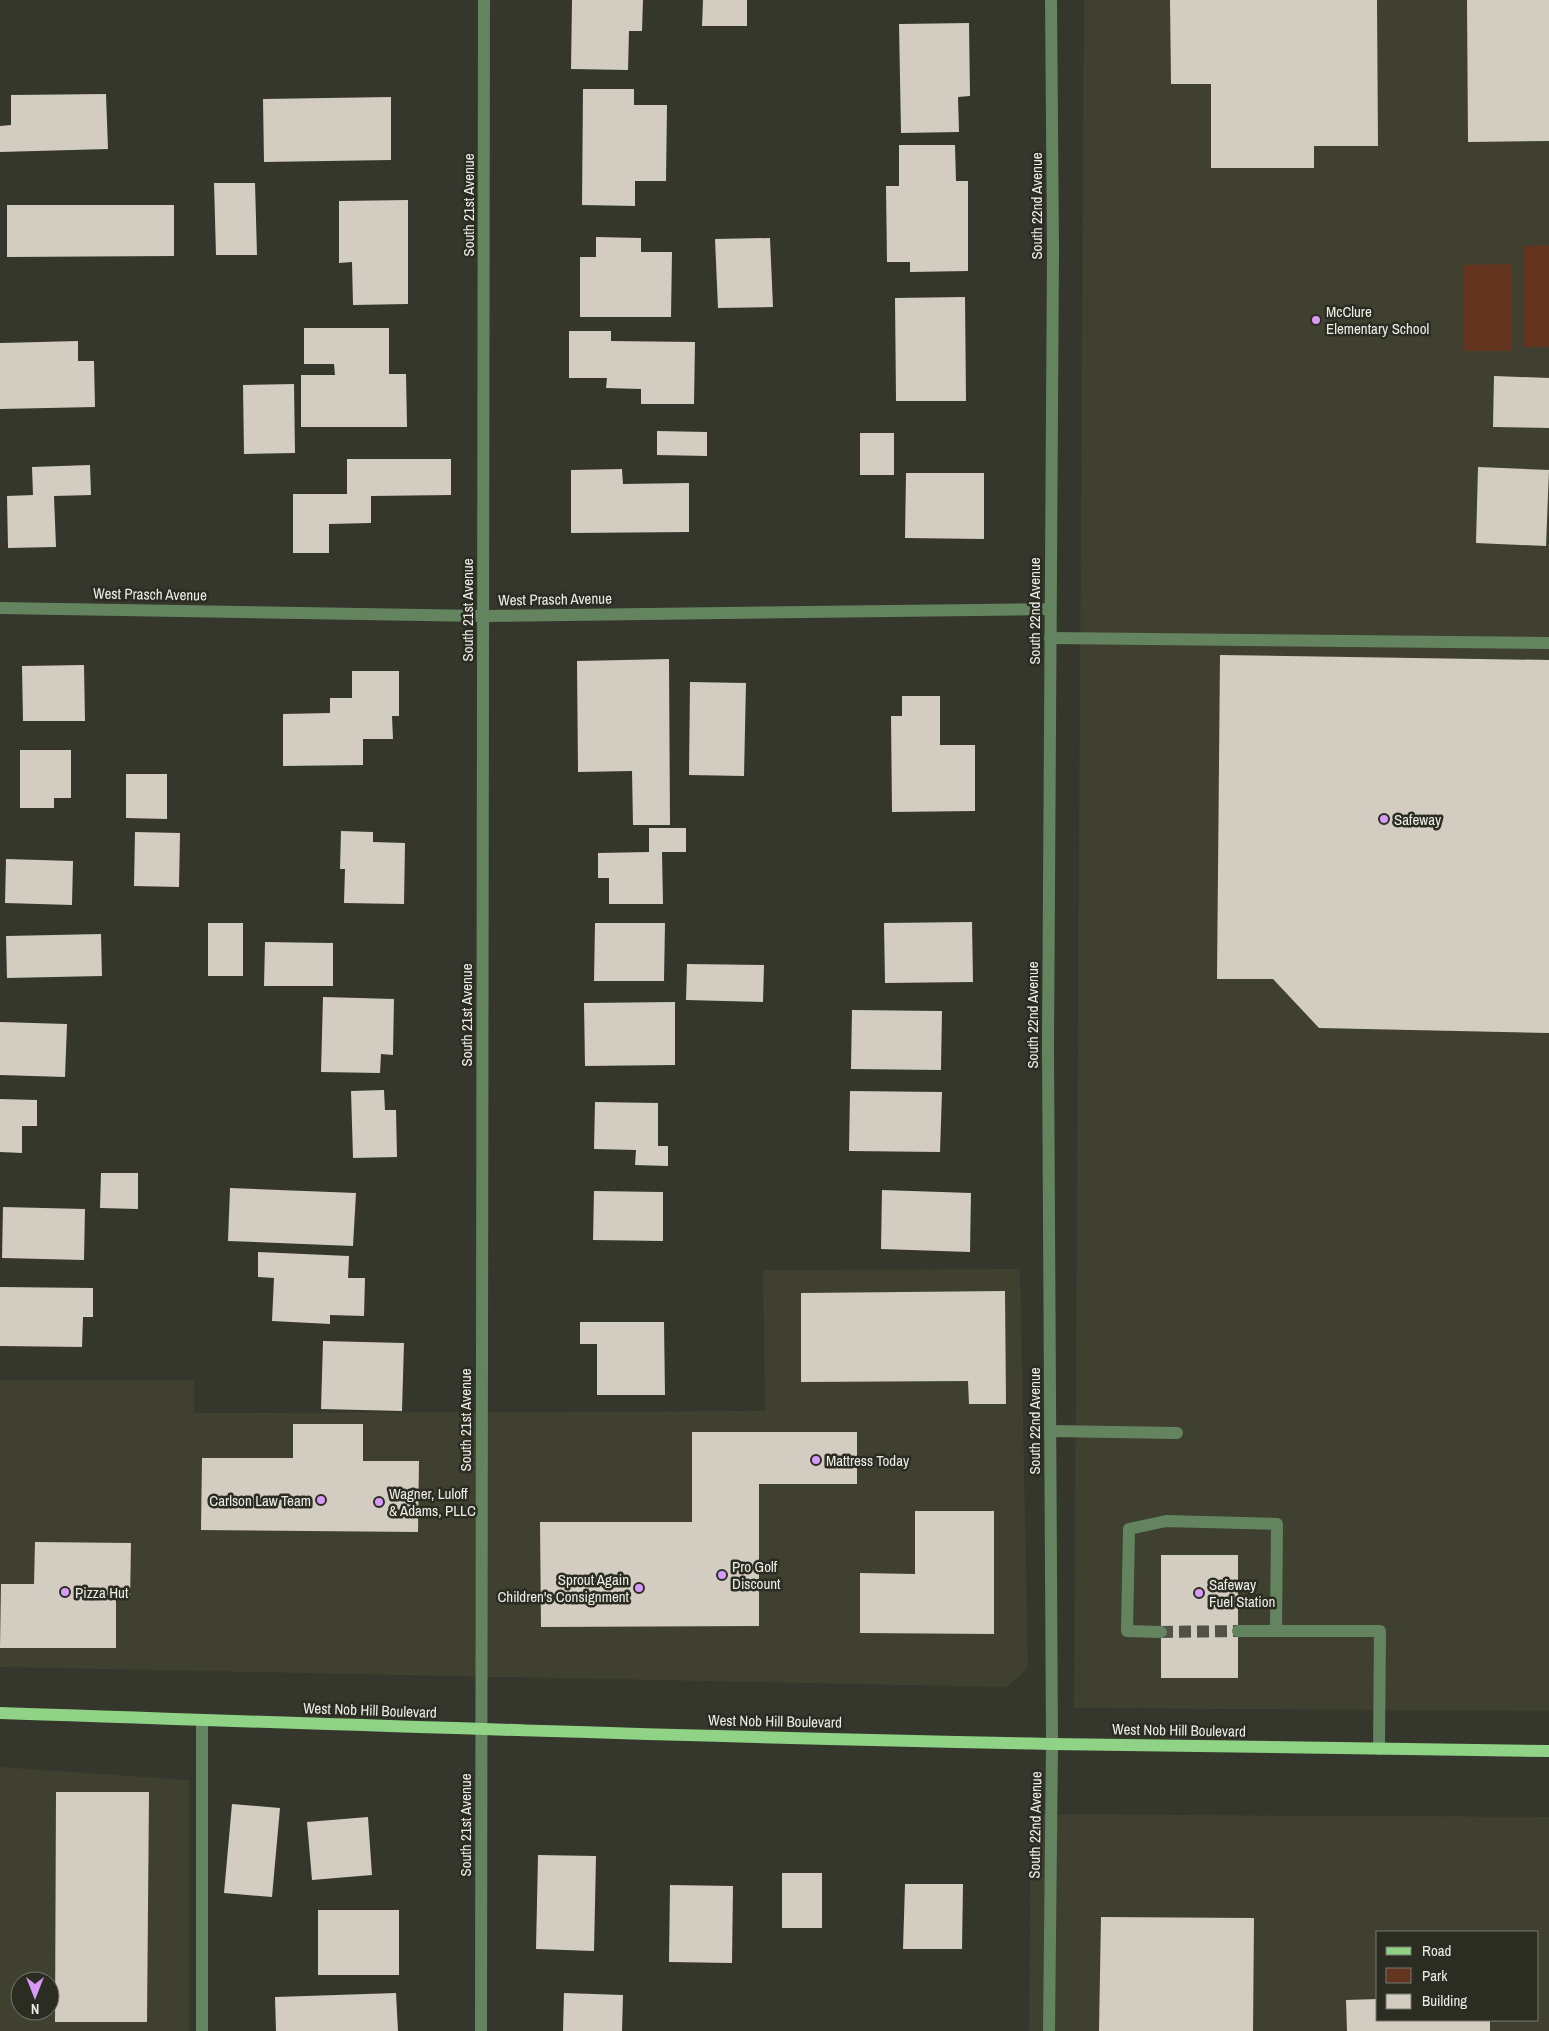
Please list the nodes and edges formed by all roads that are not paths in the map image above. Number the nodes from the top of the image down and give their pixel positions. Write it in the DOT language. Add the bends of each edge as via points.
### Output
graph roads {
  1 [pos="484,0"];
  2 [pos="1051,0"];
  3 [pos="0,608"];
  4 [pos="1050,609"];
  5 [pos="483,616"];
  6 [pos="1050,638"];
  7 [pos="1549,643"];
  8 [pos="1050,1431"];
  9 [pos="1177,1434"];
  10 [pos="1238,1631"];
  11 [pos="1276,1631"];
  12 [pos="1160,1632"];
  13 [pos="0,1713"];
  14 [pos="202,1721"];
  15 [pos="481,1730"];
  16 [pos="1052,1744"];
  17 [pos="1380,1748"];
  18 [pos="1549,1751"];
  19 [pos="202,2031"];
  20 [pos="481,2031"];
  21 [pos="1050,2031"];
  1 -- 5 [label="street, South 21st Avenue"];
  2 -- 4 [label="street, South 22nd Avenue"];
  3 -- 5 [label="street, West Prasch Avenue"];
  4 -- 5 [label="street, West Prasch Avenue"];
  4 -- 6 [label="street, South 22nd Avenue"];
  5 -- 15 [label="street, South 21st Avenue"];
  6 -- 7 [label="street"];
  6 -- 8 [label="street, South 22nd Avenue"];
  8 -- 9 [label="street"];
  8 -- 16 [label="street, South 22nd Avenue"];
  10 -- 11 [label="street"];
  11 -- 12 [label="street" via="1277,1524 1166,1521 1129,1529 1127,1631"];
  11 -- 17 [label="street" via="1380,1631"];
  13 -- 14 [label="main road, West Nob Hill Boulevard"];
  14 -- 15 [label="main road, West Nob Hill Boulevard"];
  14 -- 19 [label="street"];
  15 -- 16 [label="main road, West Nob Hill Boulevard"];
  15 -- 20 [label="street, South 21st Avenue"];
  16 -- 17 [label="main road, West Nob Hill Boulevard"];
  16 -- 21 [label="street, South 22nd Avenue"];
  17 -- 18 [label="main road, West Nob Hill Boulevard"];
}
